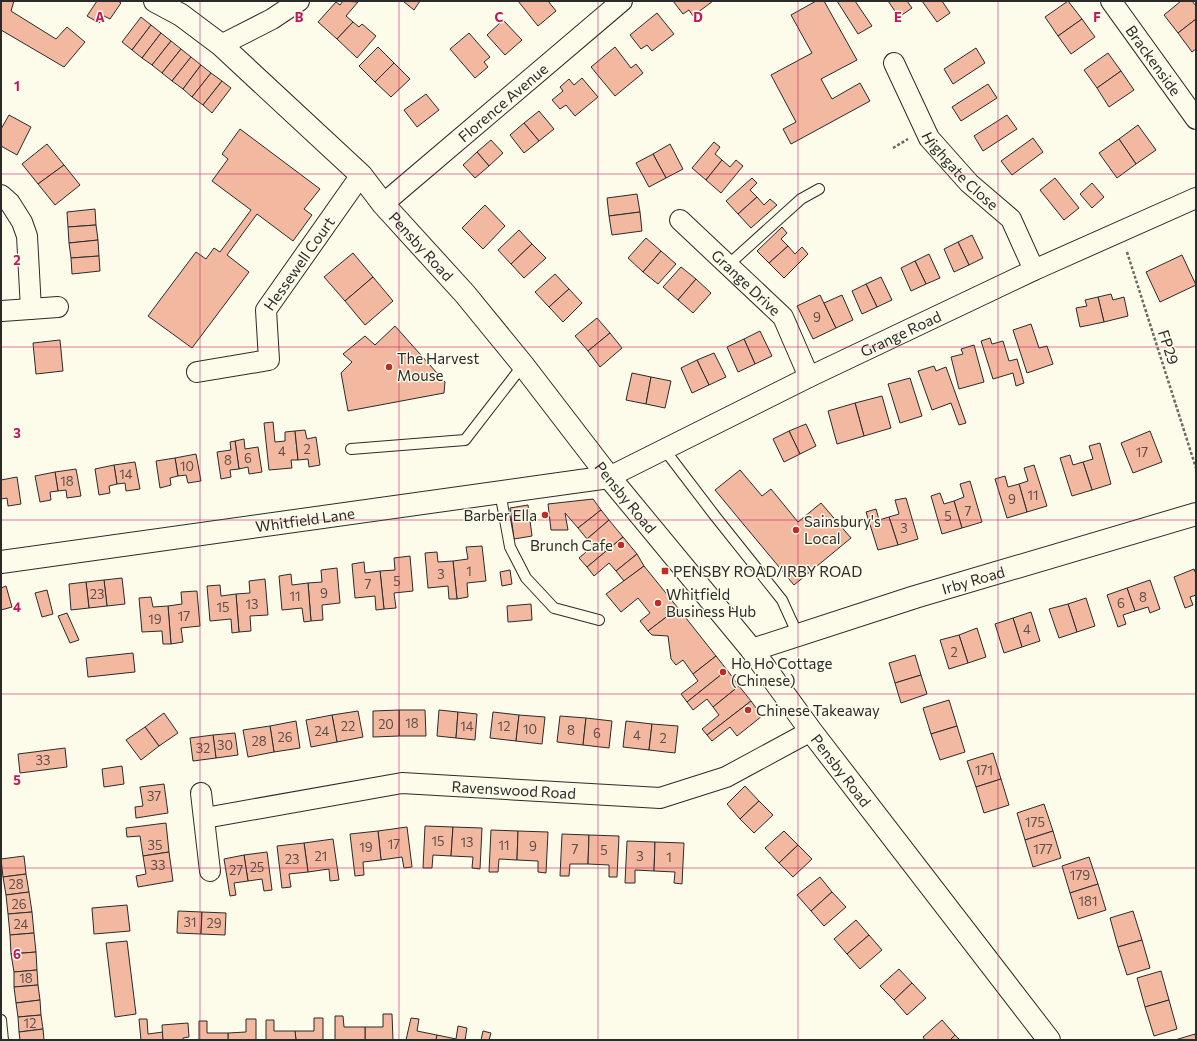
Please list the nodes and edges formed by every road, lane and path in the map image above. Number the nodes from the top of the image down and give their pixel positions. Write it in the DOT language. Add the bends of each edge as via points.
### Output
graph roads {
  1 [pos="156,1"];
  2 [pos="300,1"];
  3 [pos="622,1"];
  4 [pos="1111,1"];
  5 [pos="181,8"];
  6 [pos="220,45"];
  7 [pos="894,63"];
  8 [pos="1196,119"];
  9 [pos="361,175"];
  10 [pos="819,189"];
  11 [pos="1,195"];
  12 [pos="1196,198"];
  13 [pos="383,204"];
  14 [pos="680,220"];
  15 [pos="1120,232"];
  16 [pos="728,265"];
  17 [pos="1034,270"];
  18 [pos="58,306"];
  19 [pos="31,309"];
  20 [pos="2,312"];
  21 [pos="523,366"];
  22 [pos="196,372"];
  23 [pos="808,377"];
  24 [pos="664,449"];
  25 [pos="351,450"];
  26 [pos="1196,468"];
  27 [pos="609,477"];
  28 [pos="500,492"];
  29 [pos="1196,514"];
  30 [pos="1,562"];
  31 [pos="599,620"];
  32 [pos="798,635"];
  33 [pos="752,650"];
  34 [pos="812,731"];
  35 [pos="201,793"];
  36 [pos="205,818"];
  37 [pos="210,871"];
  38 [pos="1,1020"];
  39 [pos="3,1040"];
  40 [pos="1049,1040"];
  1 -- 5 [label="main road, Pensby Road"];
  2 -- 6 [label="street" via="272,19"];
  3 -- 13 [label="street, Florence Avenue"];
  4 -- 8 [label="street, Brackenside"];
  5 -- 6 [label="main road, Pensby Road"];
  6 -- 9 [label="main road, Pensby Road"];
  7 -- 17 [label="street, Highgate Close" via="929,138 969,183 1011,219"];
  9 -- 13 [label="main road, Pensby Road"];
  9 -- 22 [label="street, Hessewell Court" via="266,310 269,360"];
  10 -- 16 [label="lane" via="801,199"];
  11 -- 19 [label="street" via="10,203 27,236"];
  12 -- 15 [label="street, Grange Road"];
  13 -- 21 [label="main road, Pensby Road" via="465,294"];
  14 -- 16 [label="street, Grange Drive"];
  15 -- 17 [label="street, Grange Road"];
  15 -- 26 [label="path, FP29"];
  16 -- 23 [label="street, Grange Drive" via="783,317"];
  17 -- 23 [label="street, Grange Road"];
  18 -- 19 [label="street"];
  19 -- 20 [label="street"];
  21 -- 25 [label="lane" via="465,440"];
  21 -- 27 [label="main road, Pensby Road"];
  23 -- 24 [label="street, Grange Road"];
  24 -- 27 [label="street, Grange Road"];
  24 -- 32 [label="lane" via="782,600"];
  27 -- 28 [label="main road, Whitfield Lane"];
  27 -- 33 [label="main road, Pensby Road"];
  28 -- 30 [label="main road, Whitfield Lane"];
  28 -- 31 [label="lane" via="510,547 526,578 554,608"];
  29 -- 32 [label="main road, Irby Road" via="915,597"];
  32 -- 33 [label="main road, Irby Road"];
  33 -- 34 [label="main road, Pensby Road"];
  34 -- 36 [label="street, Ravenswood Road" via="726,777 660,798 402,783"];
  34 -- 40 [label="main road, Pensby Road"];
  35 -- 36 [label="street"];
  36 -- 37 [label="street"];
  38 -- 39 [label="lane"];
}
